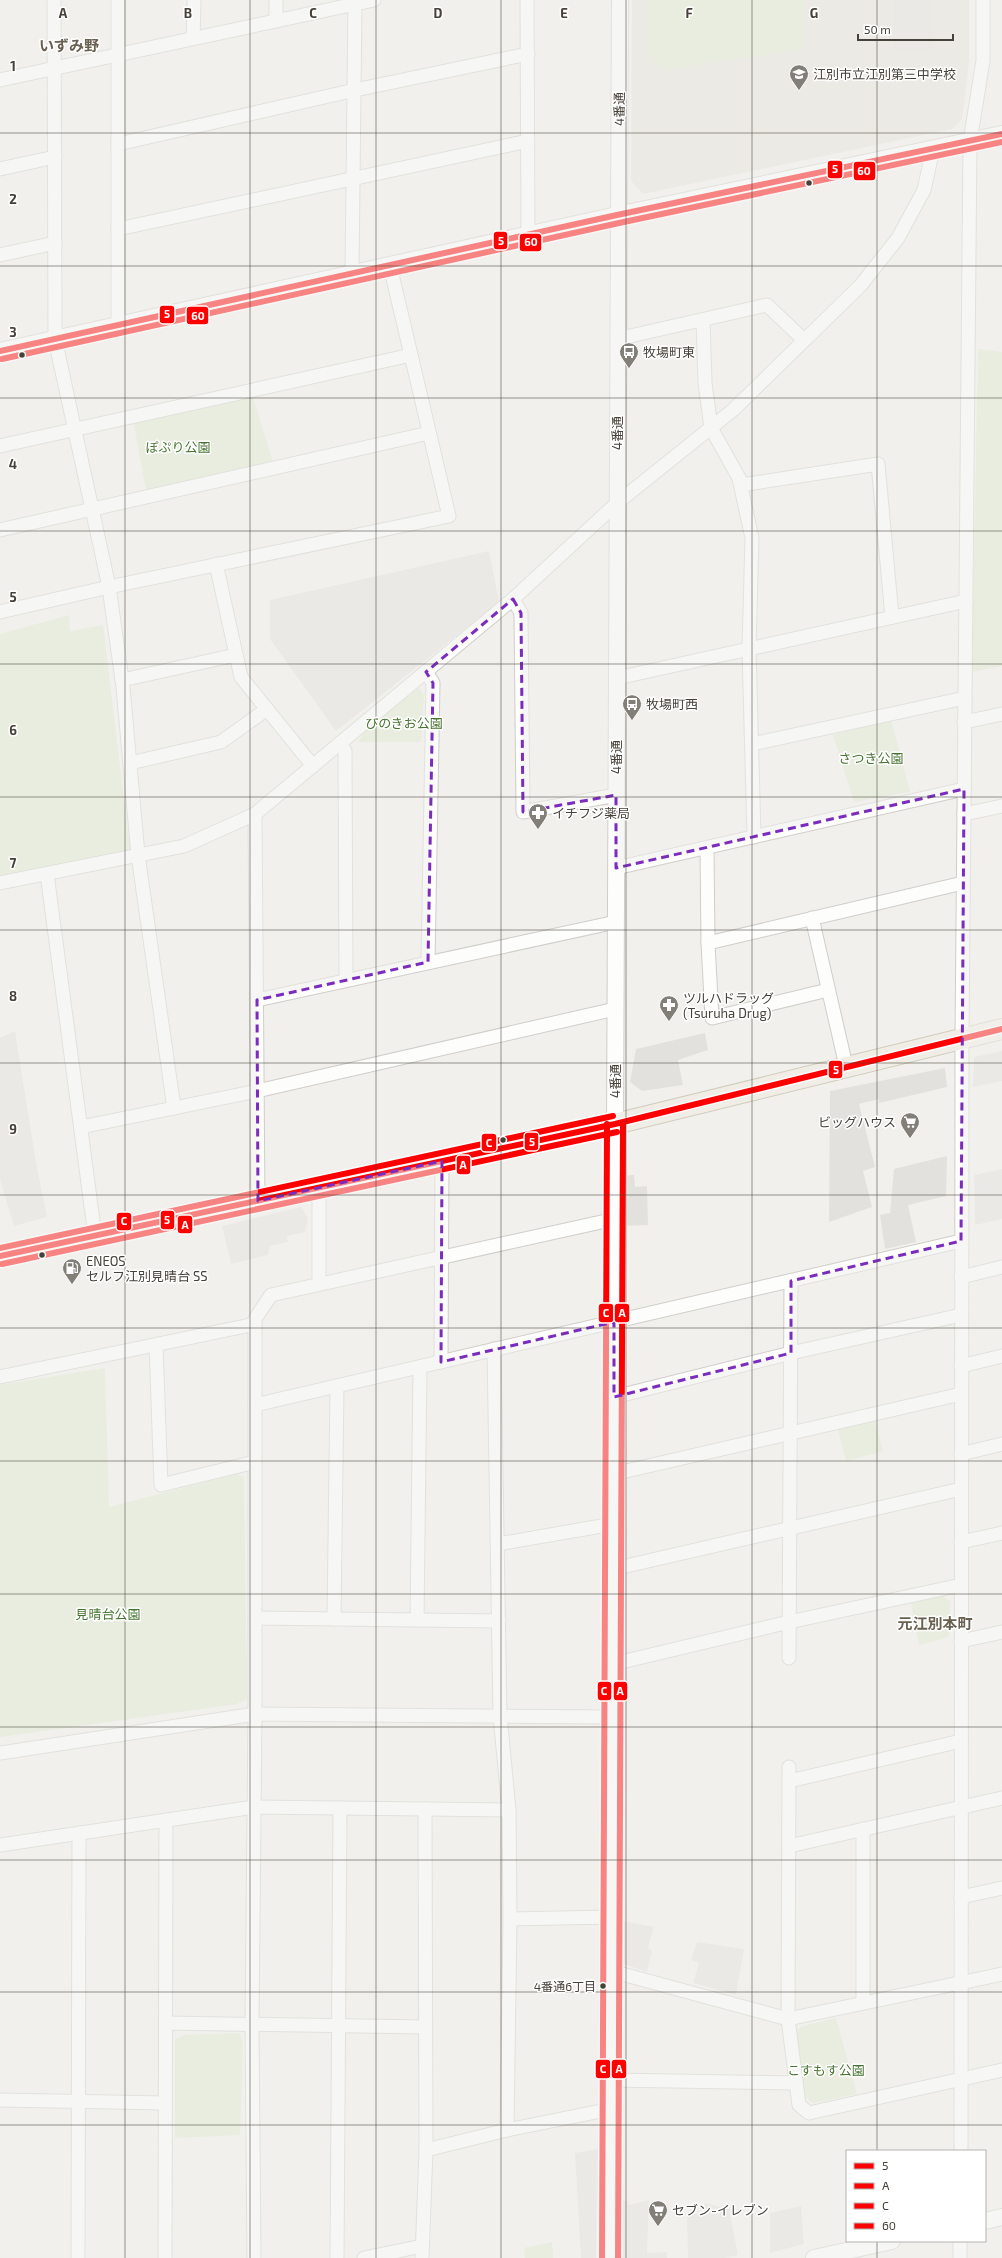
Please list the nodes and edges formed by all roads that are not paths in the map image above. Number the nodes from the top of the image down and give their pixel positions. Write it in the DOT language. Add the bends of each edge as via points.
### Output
graph roads {
  1 [pos="54,0"];
  2 [pos="118,0"];
  3 [pos="194,0"];
  4 [pos="276,0"];
  5 [pos="374,0"];
  6 [pos="528,0"];
  7 [pos="620,0"];
  8 [pos="983,0"];
  9 [pos="356,2"];
  10 [pos="276,21"];
  11 [pos="193,38"];
  12 [pos="117,54"];
  13 [pos="528,54"];
  14 [pos="55,68"];
  15 [pos="0,80"];
  16 [pos="355,90"];
  17 [pos="1002,134"];
  18 [pos="528,141"];
  19 [pos="970,141"];
  20 [pos="118,144"];
  21 [pos="933,149"];
  22 [pos="55,157"];
  23 [pos="0,169"];
  24 [pos="354,177"];
  25 [pos="618,215"];
  26 [pos="118,229"];
  27 [pos="528,235"];
  28 [pos="55,243"];
  29 [pos="0,254"];
  30 [pos="390,266"];
  31 [pos="352,274"];
  32 [pos="703,320"];
  33 [pos="118,325"];
  34 [pos="55,339"];
  35 [pos="617,339"];
  36 [pos="804,340"];
  37 [pos="0,351"];
  38 [pos="411,355"];
  39 [pos="711,428"];
  40 [pos="75,429"];
  41 [pos="429,432"];
  42 [pos="0,446"];
  43 [pos="741,485"];
  44 [pos="617,503"];
  45 [pos="92,509"];
  46 [pos="0,530"];
  47 [pos="216,564"];
  48 [pos="109,587"];
  49 [pos="513,599"];
  50 [pos="966,601"];
  51 [pos="0,612"];
  52 [pos="892,617"];
  53 [pos="749,648"];
  54 [pos="236,655"];
  55 [pos="426,672"];
  56 [pos="617,678"];
  57 [pos="122,680"];
  58 [pos="965,698"];
  59 [pos="267,709"];
  60 [pos="1002,714"];
  61 [pos="964,722"];
  62 [pos="340,742"];
  63 [pos="752,744"];
  64 [pos="130,763"];
  65 [pos="313,766"];
  66 [pos="964,789"];
  67 [pos="616,795"];
  68 [pos="1002,806"];
  69 [pos="255,814"];
  70 [pos="964,814"];
  71 [pos="754,837"];
  72 [pos="707,848"];
  73 [pos="138,855"];
  74 [pos="616,868"];
  75 [pos="47,874"];
  76 [pos="0,883"];
  77 [pos="963,883"];
  78 [pos="812,918"];
  79 [pos="616,922"];
  80 [pos="708,943"];
  81 [pos="428,962"];
  82 [pos="346,980"];
  83 [pos="828,990"];
  84 [pos="257,1000"];
  85 [pos="615,1010"];
  86 [pos="1002,1028"];
  87 [pos="962,1037"];
  88 [pos="846,1066"];
  89 [pos="257,1091"];
  90 [pos="174,1108"];
  91 [pos="615,1124"];
  92 [pos="81,1127"];
  93 [pos="442,1161"];
  94 [pos="319,1188"];
  95 [pos="258,1201"];
  96 [pos="615,1219"];
  97 [pos="95,1236"];
  98 [pos="961,1241"];
  99 [pos="0,1256"];
  100 [pos="441,1257"];
  101 [pos="1002,1267"];
  102 [pos="961,1277"];
  103 [pos="791,1281"];
  104 [pos="319,1284"];
  105 [pos="961,1315"];
  106 [pos="614,1322"];
  107 [pos="255,1324"];
  108 [pos="156,1345"];
  109 [pos="494,1349"];
  110 [pos="790,1353"];
  111 [pos="1002,1356"];
  112 [pos="441,1362"];
  113 [pos="420,1366"];
  114 [pos="961,1366"];
  115 [pos="0,1376"];
  116 [pos="337,1386"];
  117 [pos="961,1394"];
  118 [pos="614,1397"];
  119 [pos="255,1405"];
  120 [pos="790,1433"];
  121 [pos="1002,1444"];
  122 [pos="961,1454"];
  123 [pos="255,1462"];
  124 [pos="613,1474"];
  125 [pos="961,1489"];
  126 [pos="613,1524"];
  127 [pos="789,1528"];
  128 [pos="1002,1533"];
  129 [pos="961,1542"];
  130 [pos="498,1544"];
  131 [pos="613,1569"];
  132 [pos="961,1585"];
  133 [pos="255,1618"];
  134 [pos="334,1619"];
  135 [pos="417,1620"];
  136 [pos="499,1621"];
  137 [pos="789,1622"];
  138 [pos="1002,1632"];
  139 [pos="961,1641"];
  140 [pos="789,1658"];
  141 [pos="613,1664"];
  142 [pos="255,1714"];
  143 [pos="500,1716"];
  144 [pos="612,1717"];
  145 [pos="961,1741"];
  146 [pos="0,1753"];
  147 [pos="789,1767"];
  148 [pos="789,1781"];
  149 [pos="1002,1798"];
  150 [pos="961,1806"];
  151 [pos="254,1808"];
  152 [pos="340,1808"];
  153 [pos="425,1809"];
  154 [pos="509,1810"];
  155 [pos="166,1820"];
  156 [pos="863,1829"];
  157 [pos="79,1833"];
  158 [pos="0,1845"];
  159 [pos="789,1846"];
  160 [pos="1002,1888"];
  161 [pos="961,1897"];
  162 [pos="611,1917"];
  163 [pos="510,1918"];
  164 [pos="611,1971"];
  165 [pos="1002,1974"];
  166 [pos="961,1983"];
  167 [pos="863,2003"];
  168 [pos="788,2019"];
  169 [pos="166,2023"];
  170 [pos="252,2024"];
  171 [pos="339,2026"];
  172 [pos="424,2028"];
  173 [pos="1002,2070"];
  174 [pos="611,2080"];
  175 [pos="960,2080"];
  176 [pos="796,2083"];
  177 [pos="0,2100"];
  178 [pos="79,2102"];
  179 [pos="166,2103"];
  180 [pos="610,2109"];
  181 [pos="507,2130"];
  182 [pos="426,2150"];
  183 [pos="960,2150"];
  184 [pos="1002,2217"];
  185 [pos="986,2221"];
  186 [pos="887,2242"];
  187 [pos="960,2242"];
  188 [pos="422,2252"];
  189 [pos="78,2258"];
  190 [pos="165,2258"];
  191 [pos="254,2258"];
  192 [pos="337,2258"];
  193 [pos="364,2258"];
  194 [pos="610,2258"];
  195 [pos="814,2258"];
  196 [pos="960,2258"];
  1 -- 14 [label="street"];
  2 -- 12 [label="street"];
  3 -- 11 [label="street"];
  4 -- 10 [label="street"];
  5 -- 9 [label="street"];
  6 -- 13 [label="street"];
  7 -- 25 [label="street, 4番通"];
  8 -- 19 [label="street" via="983,61"];
  9 -- 10 [label="street"];
  9 -- 16 [label="street"];
  10 -- 11 [label="street"];
  11 -- 12 [label="street"];
  12 -- 14 [label="street"];
  12 -- 20 [label="street"];
  13 -- 16 [label="street"];
  13 -- 18 [label="street"];
  14 -- 15 [label="street"];
  14 -- 22 [label="street"];
  16 -- 20 [label="street"];
  16 -- 24 [label="street"];
  17 -- 19 [label="street"];
  18 -- 24 [label="street"];
  18 -- 27 [label="street"];
  19 -- 21 [label="street"];
  19 -- 50 [label="street"];
  20 -- 26 [label="street"];
  21 -- 25 [label="street"];
  21 -- 36 [label="street" via="924,190 898,238 860,286"];
  22 -- 23 [label="street"];
  22 -- 28 [label="street"];
  24 -- 26 [label="street"];
  24 -- 31 [label="street"];
  25 -- 27 [label="street"];
  25 -- 35 [label="street, 4番通"];
  26 -- 33 [label="street"];
  27 -- 30 [label="street"];
  28 -- 29 [label="street"];
  28 -- 34 [label="street"];
  30 -- 31 [label="street"];
  30 -- 38 [label="street"];
  31 -- 33 [label="street"];
  32 -- 35 [label="street"];
  32 -- 36 [label="street" via="767,305"];
  32 -- 39 [label="street" via="705,383"];
  33 -- 34 [label="street"];
  34 -- 37 [label="street"];
  34 -- 40 [label="street"];
  35 -- 44 [label="street, 4番通"];
  36 -- 39 [label="street" via="733,410"];
  38 -- 40 [label="street"];
  38 -- 41 [label="street"];
  39 -- 43 [label="street"];
  39 -- 44 [label="street"];
  40 -- 42 [label="street"];
  40 -- 45 [label="street"];
  41 -- 45 [label="street"];
  41 -- 47 [label="street" via="449,516"];
  43 -- 52 [label="street" via="878,464"];
  43 -- 53 [label="street" via="752,538"];
  44 -- 49 [label="street"];
  44 -- 56 [label="street, 4番通"];
  45 -- 46 [label="street"];
  45 -- 48 [label="street"];
  47 -- 48 [label="street"];
  47 -- 54 [label="street"];
  48 -- 51 [label="street"];
  48 -- 57 [label="street"];
  49 -- 55 [label="street"];
  49 -- 67 [label="street" via="521,613 523,812"];
  50 -- 52 [label="street"];
  50 -- 58 [label="street"];
  52 -- 53 [label="street"];
  53 -- 56 [label="street"];
  53 -- 63 [label="street"];
  54 -- 57 [label="street"];
  54 -- 59 [label="street" via="241,677"];
  55 -- 62 [label="street"];
  55 -- 81 [label="street" via="433,683"];
  56 -- 67 [label="street, 4番通"];
  57 -- 64 [label="street"];
  58 -- 61 [label="street"];
  58 -- 63 [label="street"];
  59 -- 64 [label="street" via="221,742"];
  59 -- 65 [label="street"];
  60 -- 61 [label="street"];
  61 -- 66 [label="street"];
  62 -- 65 [label="street"];
  62 -- 82 [label="street" via="345,751"];
  63 -- 71 [label="street"];
  64 -- 73 [label="street"];
  65 -- 69 [label="street"];
  66 -- 70 [label="street"];
  66 -- 71 [label="street"];
  67 -- 74 [label="street, 4番通"];
  68 -- 70 [label="street"];
  69 -- 73 [label="street" via="184,846"];
  69 -- 84 [label="street"];
  70 -- 77 [label="street"];
  71 -- 72 [label="street"];
  72 -- 74 [label="street"];
  72 -- 80 [label="street"];
  73 -- 75 [label="street"];
  73 -- 90 [label="street"];
  74 -- 79 [label="street, 4番通"];
  75 -- 76 [label="street"];
  75 -- 92 [label="street"];
  77 -- 78 [label="street"];
  77 -- 87 [label="street"];
  78 -- 80 [label="street"];
  78 -- 83 [label="street"];
  79 -- 81 [label="street"];
  79 -- 85 [label="street, 4番通"];
  80 -- 83 [label="street" via="712,1018"];
  81 -- 82 [label="street"];
  82 -- 84 [label="street"];
  83 -- 88 [label="street"];
  84 -- 89 [label="street"];
  85 -- 89 [label="street"];
  85 -- 91 [label="street, 4番通"];
  86 -- 87 [label="main road"];
  87 -- 88 [label="main road"];
  87 -- 98 [label="street"];
  88 -- 91 [label="main road"];
  89 -- 90 [label="street"];
  89 -- 95 [label="street"];
  90 -- 92 [label="street"];
  91 -- 93 [label="main road"];
  91 -- 96 [label="street, 4番通"];
  92 -- 97 [label="street"];
  93 -- 94 [label="main road"];
  93 -- 100 [label="street"];
  94 -- 95 [label="main road"];
  94 -- 104 [label="street"];
  95 -- 97 [label="main road"];
  96 -- 100 [label="street"];
  96 -- 106 [label="street, 4番通"];
  97 -- 99 [label="main road"];
  98 -- 102 [label="street"];
  98 -- 103 [label="street"];
  100 -- 104 [label="street"];
  100 -- 112 [label="street"];
  101 -- 102 [label="street"];
  102 -- 105 [label="street"];
  103 -- 106 [label="street"];
  103 -- 110 [label="street"];
  104 -- 107 [label="street" via="271,1295 255,1319"];
  105 -- 110 [label="street"];
  105 -- 114 [label="street"];
  106 -- 109 [label="street"];
  106 -- 118 [label="street, 4番通"];
  107 -- 108 [label="street"];
  107 -- 119 [label="street"];
  108 -- 115 [label="street"];
  108 -- 123 [label="street" via="161,1485"];
  109 -- 112 [label="street"];
  109 -- 130 [label="street"];
  110 -- 118 [label="street"];
  110 -- 120 [label="street"];
  111 -- 114 [label="street"];
  112 -- 113 [label="street"];
  113 -- 116 [label="street"];
  113 -- 135 [label="street"];
  114 -- 117 [label="street"];
  116 -- 119 [label="street"];
  116 -- 134 [label="street"];
  117 -- 120 [label="street"];
  117 -- 122 [label="street"];
  118 -- 124 [label="street, 4番通"];
  119 -- 123 [label="street"];
  120 -- 124 [label="street"];
  120 -- 127 [label="street"];
  121 -- 122 [label="street"];
  122 -- 125 [label="street"];
  123 -- 133 [label="street"];
  124 -- 126 [label="street, 4番通"];
  125 -- 127 [label="street"];
  125 -- 129 [label="street"];
  126 -- 130 [label="street"];
  126 -- 131 [label="street, 4番通"];
  127 -- 131 [label="street"];
  127 -- 137 [label="street"];
  128 -- 129 [label="street"];
  129 -- 132 [label="street"];
  130 -- 136 [label="street"];
  131 -- 141 [label="street, 4番通"];
  132 -- 137 [label="street"];
  132 -- 139 [label="street"];
  133 -- 134 [label="street"];
  133 -- 142 [label="street"];
  134 -- 135 [label="street"];
  135 -- 136 [label="street"];
  136 -- 143 [label="street"];
  137 -- 140 [label="street"];
  137 -- 141 [label="street"];
  138 -- 139 [label="street"];
  139 -- 145 [label="street"];
  141 -- 144 [label="street, 4番通"];
  142 -- 143 [label="street"];
  142 -- 146 [label="street"];
  142 -- 151 [label="street"];
  143 -- 144 [label="street"];
  143 -- 154 [label="street"];
  144 -- 162 [label="street, 4番通"];
  145 -- 148 [label="street"];
  145 -- 150 [label="street"];
  147 -- 148 [label="street"];
  148 -- 159 [label="street"];
  149 -- 150 [label="street"];
  150 -- 156 [label="street"];
  150 -- 161 [label="street"];
  151 -- 152 [label="street"];
  151 -- 155 [label="street"];
  151 -- 170 [label="street"];
  152 -- 153 [label="street"];
  152 -- 171 [label="street"];
  153 -- 154 [label="street"];
  153 -- 172 [label="street"];
  154 -- 163 [label="street"];
  155 -- 157 [label="street"];
  155 -- 169 [label="street"];
  156 -- 159 [label="street"];
  156 -- 167 [label="street"];
  157 -- 158 [label="street"];
  157 -- 178 [label="street"];
  159 -- 168 [label="street"];
  160 -- 161 [label="street"];
  161 -- 166 [label="street"];
  162 -- 163 [label="street"];
  162 -- 164 [label="street, 4番通"];
  163 -- 181 [label="street"];
  164 -- 168 [label="street"];
  164 -- 174 [label="street, 4番通"];
  165 -- 166 [label="street"];
  166 -- 167 [label="street"];
  166 -- 175 [label="street"];
  167 -- 168 [label="street"];
  168 -- 176 [label="street"];
  169 -- 170 [label="street"];
  169 -- 179 [label="street"];
  170 -- 171 [label="street"];
  170 -- 191 [label="street"];
  171 -- 172 [label="street"];
  171 -- 192 [label="street"];
  172 -- 182 [label="street"];
  173 -- 175 [label="street"];
  174 -- 176 [label="street"];
  174 -- 180 [label="street, 4番通"];
  175 -- 176 [label="street" via="810,2113 800,2105"];
  175 -- 183 [label="street"];
  177 -- 178 [label="street"];
  178 -- 179 [label="street"];
  178 -- 189 [label="street"];
  179 -- 190 [label="street"];
  180 -- 181 [label="street"];
  180 -- 194 [label="street, 4番通"];
  181 -- 182 [label="street"];
  182 -- 188 [label="street"];
  184 -- 185 [label="street"];
  186 -- 195 [label="street"];
  187 -- 196 [label="street"];
  188 -- 193 [label="street"];
}
